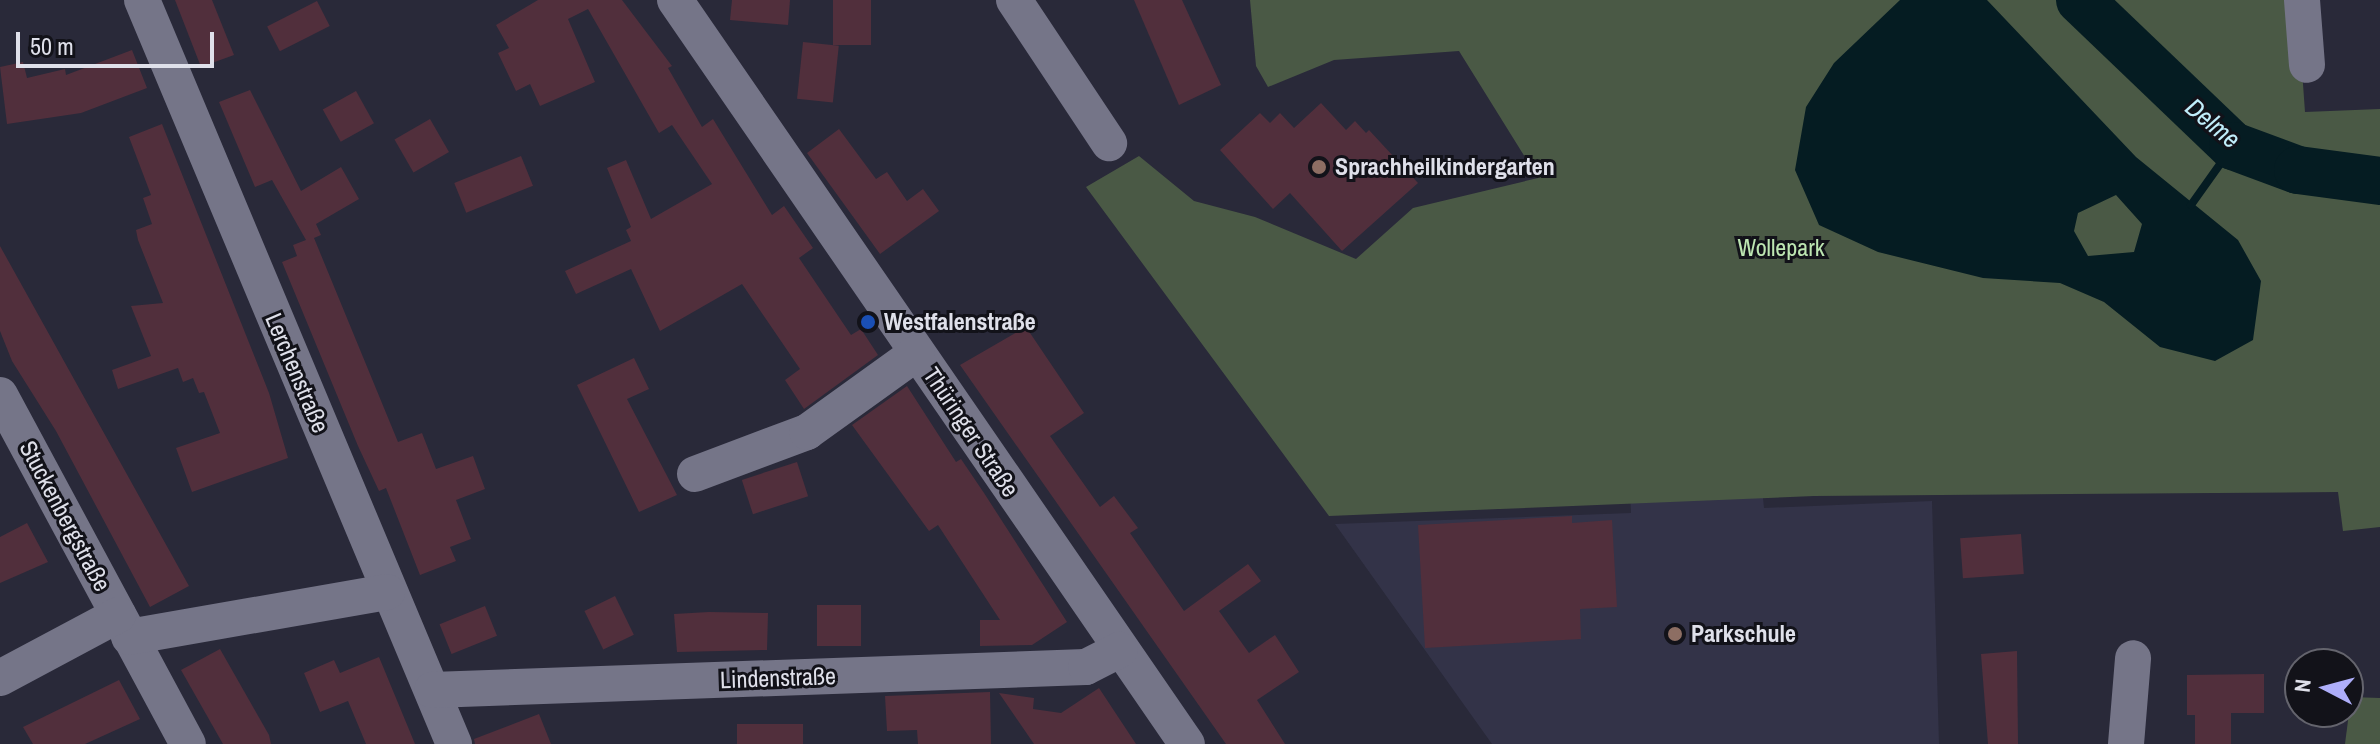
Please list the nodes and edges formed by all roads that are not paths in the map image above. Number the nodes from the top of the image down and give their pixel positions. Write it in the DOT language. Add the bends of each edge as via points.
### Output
graph roads {
  1 [pos="142,0"];
  2 [pos="675,0"];
  3 [pos="1014,0"];
  4 [pos="2302,0"];
  5 [pos="2307,65"];
  6 [pos="1109,143"];
  7 [pos="917,353"];
  8 [pos="0,395"];
  9 [pos="695,474"];
  10 [pos="387,592"];
  11 [pos="124,626"];
  12 [pos="1120,650"];
  13 [pos="2133,658"];
  14 [pos="0,678"];
  15 [pos="432,690"];
  16 [pos="188,744"];
  17 [pos="454,744"];
  18 [pos="1187,744"];
  19 [pos="2126,744"];
  1 -- 10 [label="street, Lerchenstraße"];
  2 -- 7 [label="street, Thüringer Straße"];
  3 -- 6 [label="street"];
  4 -- 5 [label="street"];
  7 -- 9 [label="street" via="807,432"];
  7 -- 12 [label="street, Thüringer Straße"];
  8 -- 11 [label="street, Stuckenbergstraße"];
  10 -- 11 [label="street"];
  10 -- 15 [label="street, Lerchenstraße"];
  11 -- 14 [label="street"];
  11 -- 16 [label="street, Stuckenbergstraße"];
  12 -- 15 [label="street, Lindenstraße" via="1086,667"];
  12 -- 18 [label="street, Thüringer Straße"];
  13 -- 19 [label="street"];
  15 -- 17 [label="street, Lerchenstraße"];
}
